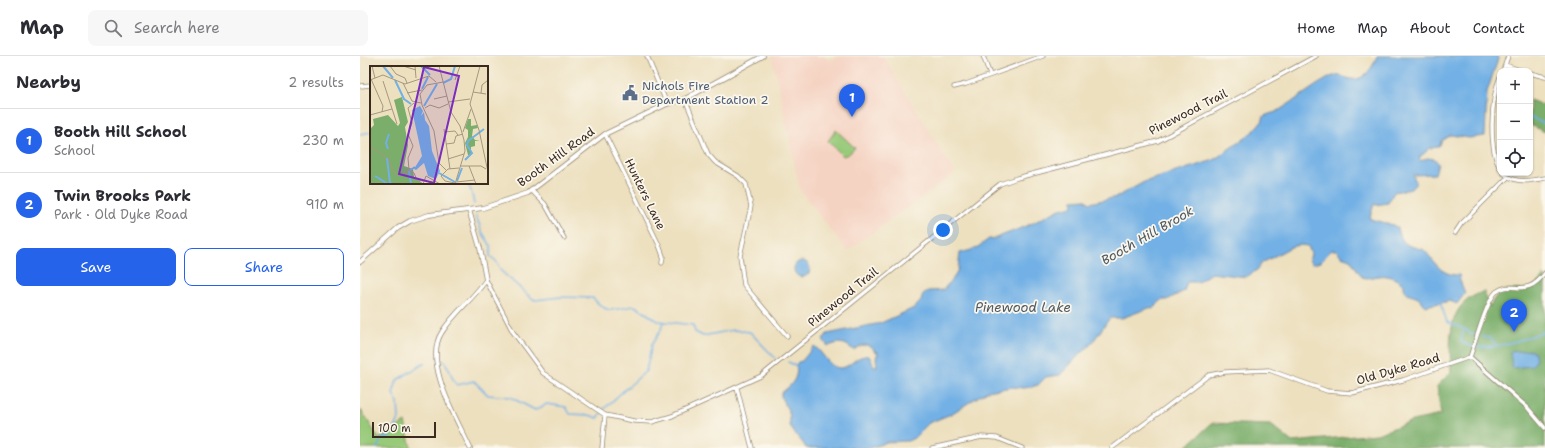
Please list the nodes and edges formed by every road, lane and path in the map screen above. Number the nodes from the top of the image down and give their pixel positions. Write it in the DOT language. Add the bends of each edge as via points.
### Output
graph roads {
  1 [pos="647,56"];
  2 [pos="764,56"];
  3 [pos="983,56"];
  4 [pos="1043,56"];
  5 [pos="1316,56"];
  6 [pos="1508,56"];
  7 [pos="1505,65"];
  8 [pos="1504,68"];
  9 [pos="1514,68"];
  10 [pos="1533,74"];
  11 [pos="990,75"];
  12 [pos="1545,76"];
  13 [pos="370,85"];
  14 [pos="360,86"];
  15 [pos="954,87"];
  16 [pos="1497,87"];
  17 [pos="685,99"];
  18 [pos="667,104"];
  19 [pos="605,134"];
  20 [pos="1497,162"];
  21 [pos="1508,178"];
  22 [pos="1545,178"];
  23 [pos="531,190"];
  24 [pos="469,210"];
  25 [pos="1455,233"];
  26 [pos="564,238"];
  27 [pos="360,262"];
  28 [pos="662,263"];
  29 [pos="1545,273"];
  30 [pos="486,280"];
  31 [pos="787,336"];
  32 [pos="1470,357"];
  33 [pos="737,388"];
  34 [pos="603,413"];
  35 [pos="1545,428"];
  36 [pos="470,448"];
  37 [pos="602,448"];
  38 [pos="752,448"];
  39 [pos="932,448"];
  40 [pos="1022,448"];
  41 [pos="1112,448"];
  1 -- 18 [label="street"];
  2 -- 17 [label="street, Booth Hill Road"];
  3 -- 11 [label="street"];
  4 -- 11 [label="street"];
  5 -- 33 [label="street, Pinewood Trail" via="1158,140 1000,184 761,376"];
  6 -- 7 [label="street"];
  7 -- 8 [label="street"];
  7 -- 9 [label="street"];
  10 -- 12 [label="street"];
  11 -- 15 [label="street"];
  13 -- 14 [label="street"];
  16 -- 20 [label="street" via="1493,144"];
  17 -- 18 [label="street, Booth Hill Road"];
  17 -- 31 [label="street" via="708,154 746,184 751,206 740,256 744,285"];
  18 -- 19 [label="street, Booth Hill Road"];
  19 -- 23 [label="street, Booth Hill Road"];
  19 -- 28 [label="street, Hunters Lane" via="659,245 663,256"];
  21 -- 22 [label="street" via="1519,181"];
  21 -- 25 [label="street"];
  23 -- 24 [label="street, Booth Hill Road" via="483,208"];
  23 -- 26 [label="street" via="545,204"];
  24 -- 27 [label="street, Booth Hill Road" via="429,215 410,221 398,228"];
  24 -- 30 [label="street, Pinewood Trail"];
  29 -- 32 [label="street" via="1529,287 1507,288 1495,294"];
  30 -- 34 [label="street, Pinewood Trail" via="513,332 543,373"];
  30 -- 36 [label="street" via="441,333 436,354 436,368 440,381"];
  32 -- 35 [label="street" via="1527,407"];
  32 -- 41 [label="street, Old Dyke Road" via="1403,380 1352,393 1327,391 1269,370 1209,375"];
  33 -- 34 [label="street, Pinewood Trail" via="652,422 634,421"];
  33 -- 38 [label="street"];
  34 -- 37 [label="street"];
  39 -- 40 [label="street" via="982,437 997,438"];
}
